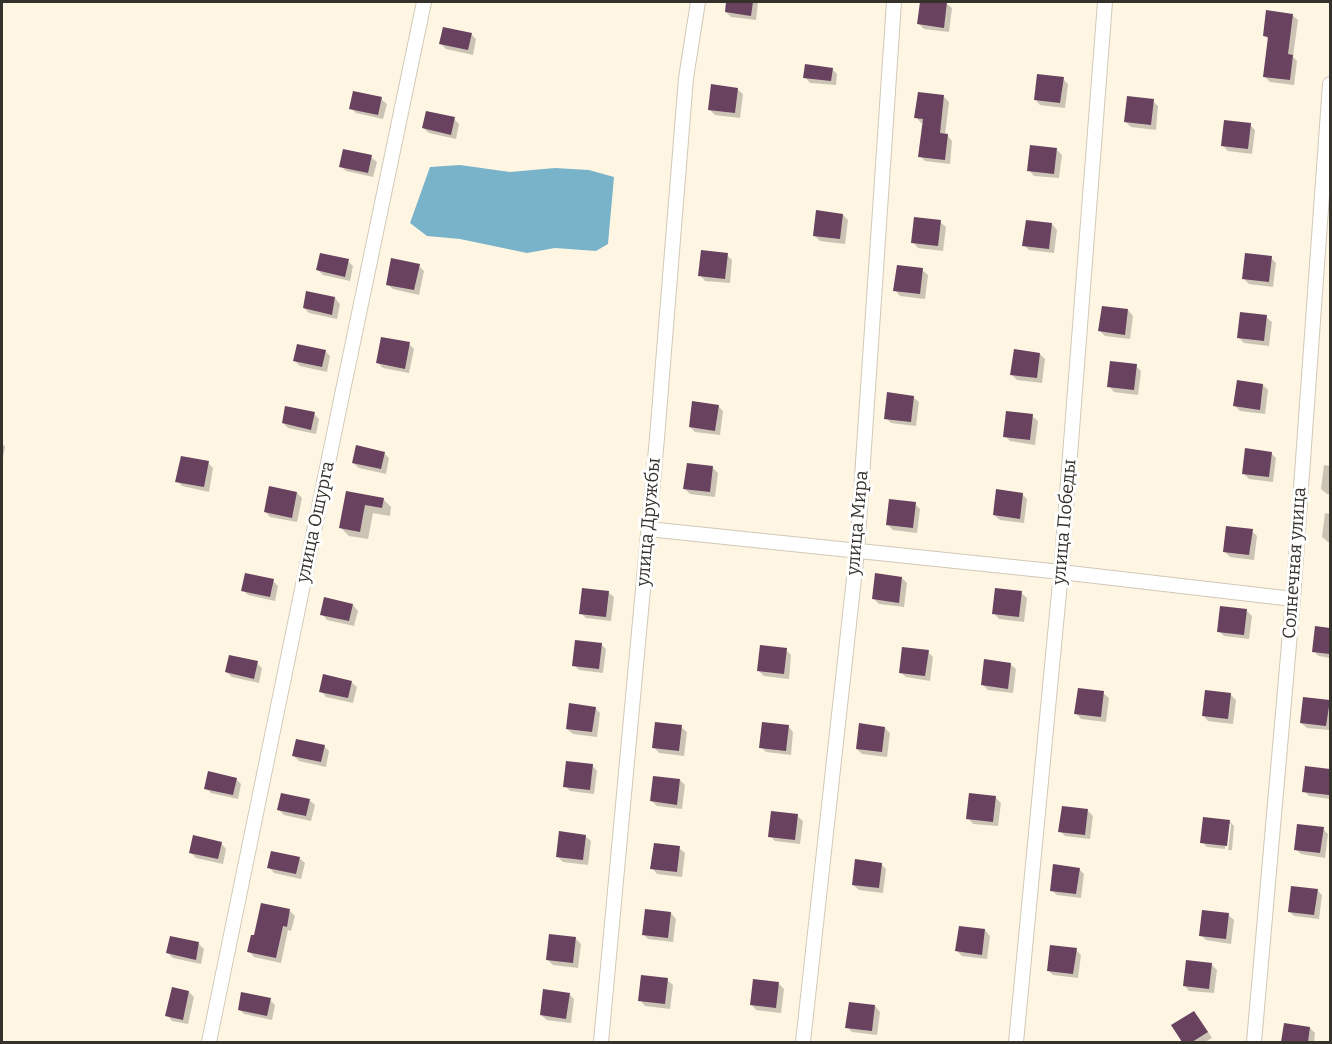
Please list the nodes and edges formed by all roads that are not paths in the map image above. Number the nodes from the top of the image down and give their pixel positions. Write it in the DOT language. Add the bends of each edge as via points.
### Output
graph roads {
  1 [pos="424,2"];
  2 [pos="698,2"];
  3 [pos="894,2"];
  4 [pos="1105,2"];
  5 [pos="1330,84"];
  6 [pos="648,529"];
  7 [pos="857,551"];
  8 [pos="1061,572"];
  9 [pos="1293,599"];
  10 [pos="209,1042"];
  11 [pos="601,1042"];
  12 [pos="803,1042"];
  13 [pos="1016,1042"];
  14 [pos="1254,1042"];
  1 -- 10 [label="street, улица Ошурга"];
  2 -- 6 [label="street, улица Дружбы" via="686,78"];
  3 -- 7 [label="street, улица Мира"];
  4 -- 8 [label="street, улица Победы"];
  5 -- 9 [label="street, Солнечная улица"];
  6 -- 7 [label="street"];
  6 -- 11 [label="street, улица Дружбы"];
  7 -- 8 [label="street"];
  7 -- 12 [label="street, улица Мира"];
  8 -- 9 [label="street"];
  8 -- 13 [label="street, улица Победы"];
  9 -- 14 [label="street, Солнечная улица"];
}
